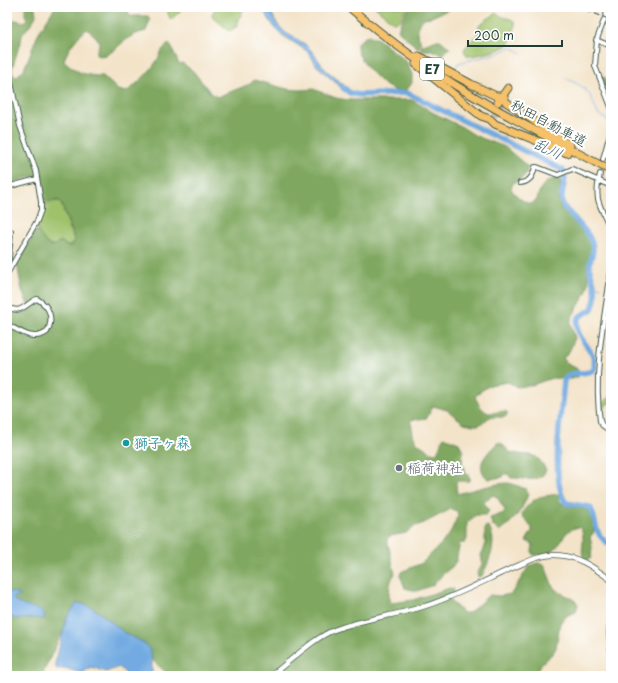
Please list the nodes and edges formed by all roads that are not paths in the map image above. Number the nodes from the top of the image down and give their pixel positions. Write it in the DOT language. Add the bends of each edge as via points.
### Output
graph roads {
  1 [pos="349,7"];
  2 [pos="609,7"];
  3 [pos="370,25"];
  4 [pos="596,40"];
  5 [pos="611,46"];
  6 [pos="7,63"];
  7 [pos="508,88"];
  8 [pos="503,96"];
  9 [pos="611,108"];
  10 [pos="495,111"];
  11 [pos="611,130"];
  12 [pos="605,153"];
  13 [pos="611,157"];
  14 [pos="604,159"];
  15 [pos="611,171"];
  16 [pos="600,174"];
  17 [pos="37,179"];
  18 [pos="598,180"];
  19 [pos="520,183"];
  20 [pos="611,186"];
  21 [pos="7,187"];
  22 [pos="610,224"];
  23 [pos="7,230"];
  24 [pos="611,230"];
  25 [pos="8,258"];
  26 [pos="16,258"];
  27 [pos="611,271"];
  28 [pos="7,274"];
  29 [pos="610,291"];
  30 [pos="7,307"];
  31 [pos="7,326"];
  32 [pos="611,432"];
  33 [pos="611,580"];
  34 [pos="611,614"];
  35 [pos="611,653"];
  36 [pos="611,668"];
  37 [pos="270,676"];
  38 [pos="608,676"];
  1 -- 3 [label="highway, E7"];
  2 -- 4 [label="street"];
  3 -- 8 [label="highway" via="438,67 496,96"];
  3 -- 10 [label="highway, E7"];
  3 -- 10 [label="highway" via="485,118"];
  4 -- 5 [label="street"];
  4 -- 9 [label="street" via="595,66"];
  6 -- 17 [label="street" via="20,126"];
  7 -- 8 [label="highway"];
  8 -- 10 [label="highway"];
  8 -- 15 [label="highway" via="510,105"];
  10 -- 15 [label="highway, 秋田自動車道 / E7"];
  10 -- 15 [label="highway" via="495,124"];
  11 -- 12 [label="street"];
  12 -- 13 [label="street"];
  12 -- 14 [label="street"];
  16 -- 18 [label="street"];
  17 -- 21 [label="street"];
  17 -- 26 [label="street" via="41,210"];
  18 -- 19 [label="street" via="572,168 560,175 535,167 530,179"];
  18 -- 20 [label="street"];
  18 -- 22 [label="street" via="599,205"];
  22 -- 24 [label="street"];
  23 -- 25 [label="street" via="11,231"];
  25 -- 26 [label="street"];
  26 -- 28 [label="street"];
  27 -- 29 [label="street"];
  29 -- 32 [label="street" via="600,343 597,389 600,421"];
  30 -- 31 [label="street" via="24,308 37,299 48,307 51,322 47,332 32,337"];
  33 -- 37 [label="street" via="592,566 572,557 553,555 534,558 435,603 334,630 322,636"];
  34 -- 35 [label="street"];
  36 -- 38 [label="street"];
}
